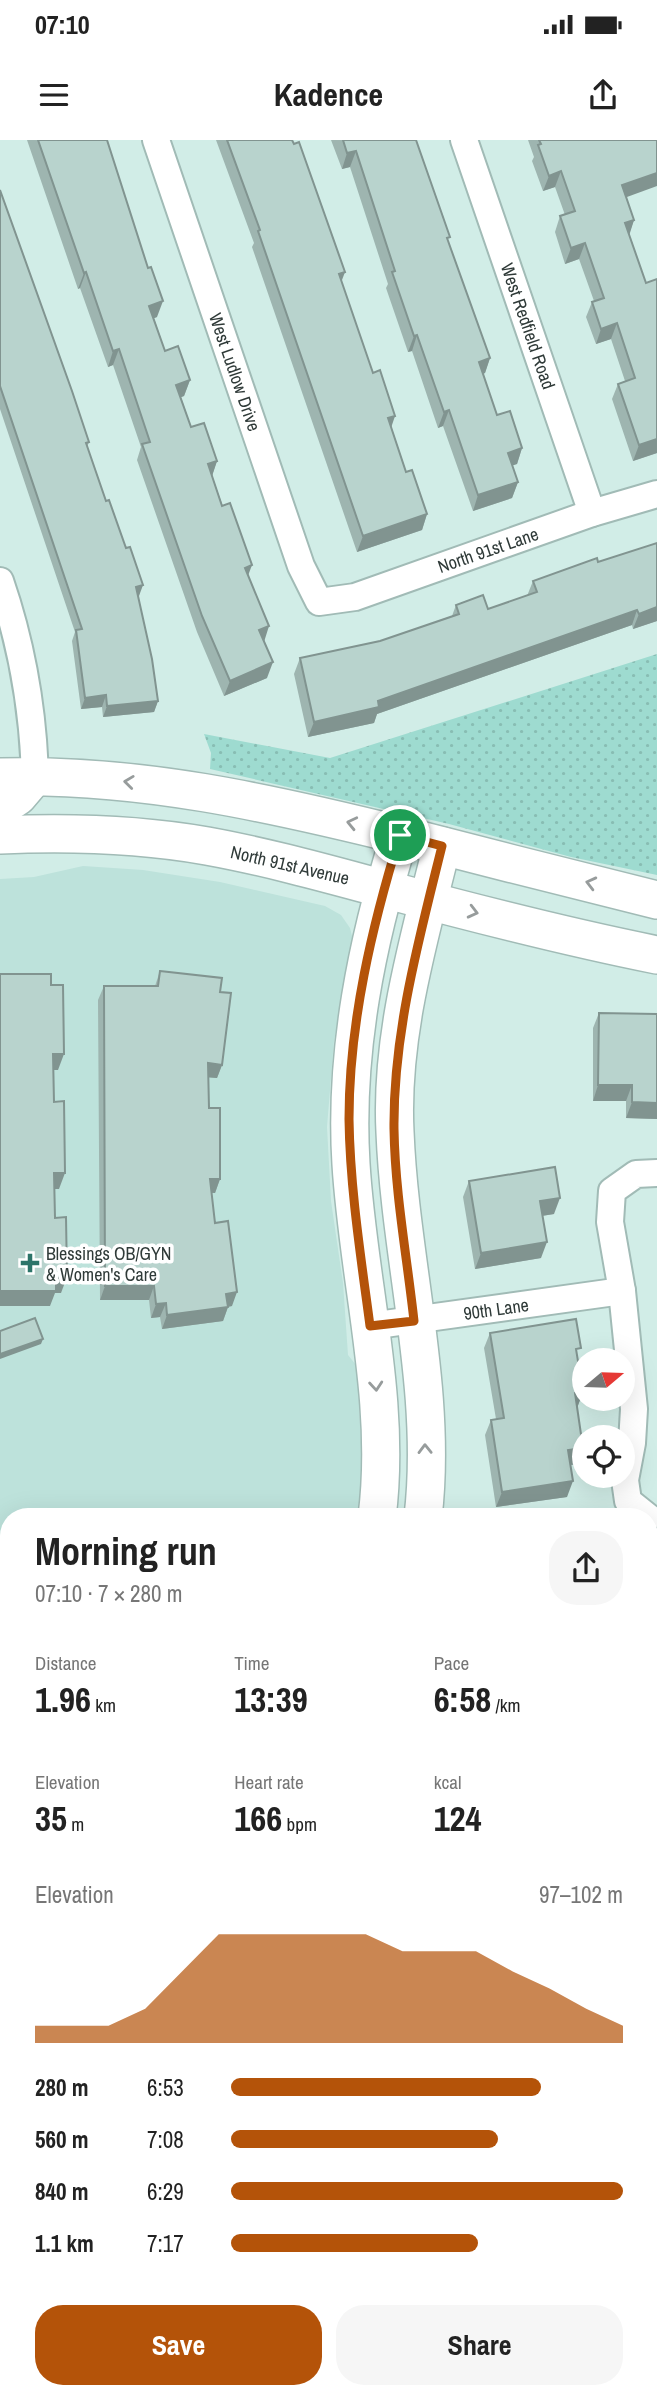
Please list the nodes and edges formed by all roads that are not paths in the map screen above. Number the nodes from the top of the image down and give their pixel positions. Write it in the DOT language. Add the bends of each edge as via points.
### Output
graph roads {
  1 [pos="156,140"];
  2 [pos="464,140"];
  3 [pos="657,494"];
  4 [pos="592,513"];
  5 [pos="0,581"];
  6 [pos="318,602"];
  7 [pos="17,777"];
  8 [pos="0,808"];
  9 [pos="0,835"];
  10 [pos="400,835"];
  11 [pos="442,846"];
  12 [pos="383,889"];
  13 [pos="657,900"];
  14 [pos="429,901"];
  15 [pos="657,955"];
  16 [pos="657,1173"];
  17 [pos="622,1291"];
  18 [pos="414,1321"];
  19 [pos="370,1326"];
  20 [pos="377,1508"];
  21 [pos="424,1508"];
  22 [pos="640,1508"];
  1 -- 6 [label="street, West Ludlow Drive" via="301,566"];
  2 -- 4 [label="street, West Redfield Road"];
  3 -- 4 [label="street, North 91st Lane"];
  4 -- 6 [label="street, North 91st Lane" via="355,597"];
  5 -- 7 [label="street" via="22,653 33,737"];
  7 -- 8 [label="main road" via="18,796"];
  10 -- 7 [label="main road, one-way" via="213,793 118,780"];
  9 -- 12 [label="main road, North 91st Avenue" via="116,835 205,845"];
  10 -- 11 [label="main road"];
  10 -- 12 [label="main road"];
  13 -- 11 [label="main road, one-way"];
  11 -- 14 [label="main road"];
  12 -- 14 [label="main road, North 91st Avenue"];
  12 -- 19 [label="main road" via="358,1012 349,1105 354,1205"];
  14 -- 15 [label="main road, North 91st Avenue, one-way"];
  14 -- 18 [label="main road" via="403,1015 395,1107 398,1188"];
  16 -- 17 [label="street" via="636,1174 612,1191 610,1222"];
  17 -- 18 [label="street, 90th Lane"];
  17 -- 22 [label="street" via="634,1409 625,1480"];
  18 -- 19 [label="street, 90th Lane"];
  21 -- 18 [label="main road, one-way" via="425,1411"];
  19 -- 20 [label="main road, one-way" via="379,1410"];
}
